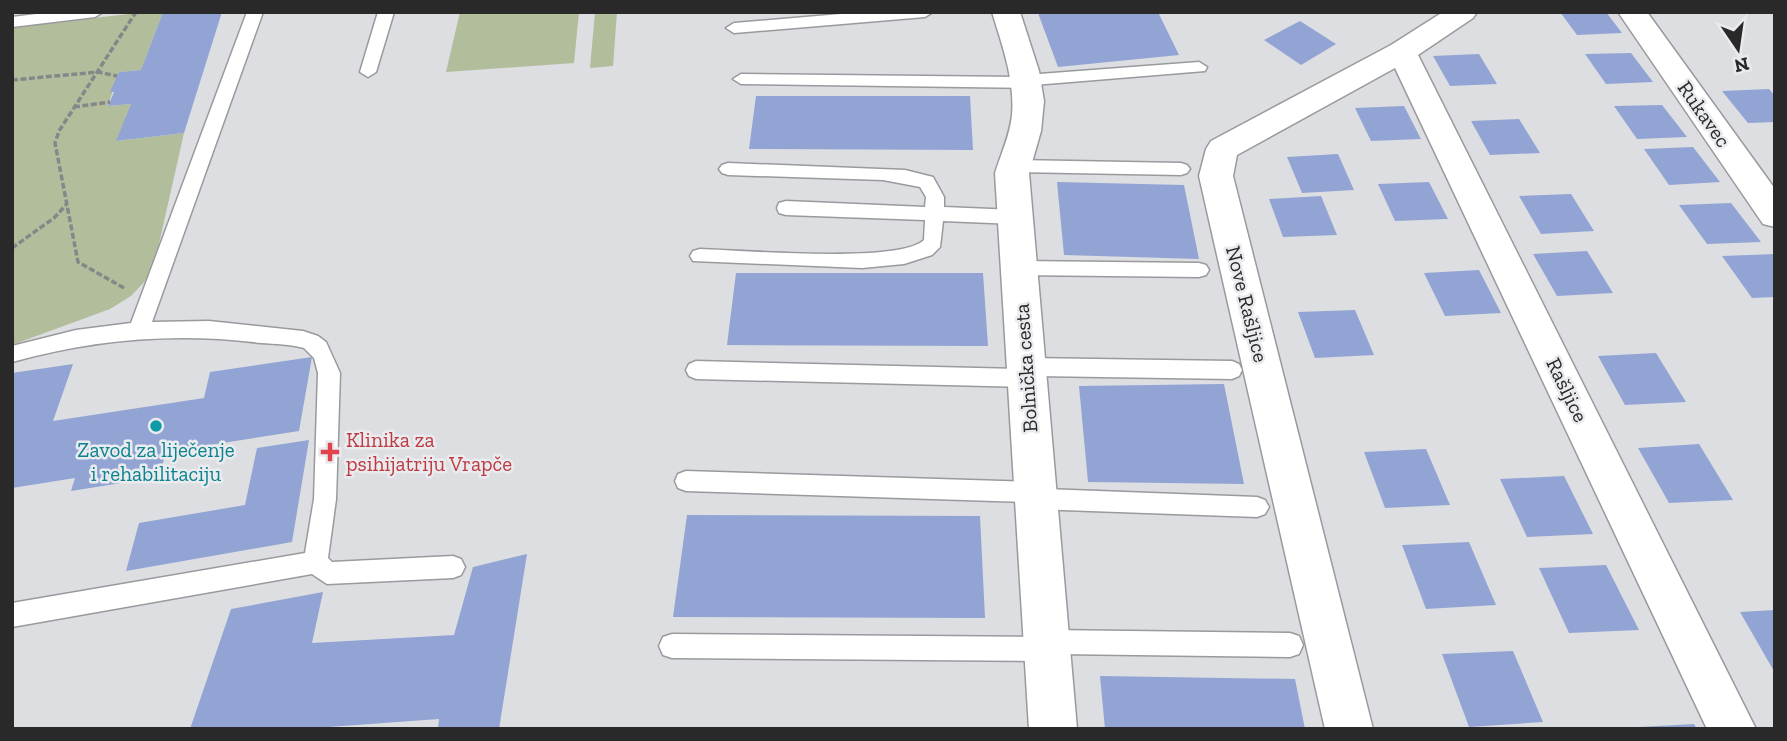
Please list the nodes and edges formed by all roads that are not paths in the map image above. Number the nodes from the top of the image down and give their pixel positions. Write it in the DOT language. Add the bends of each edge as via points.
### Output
graph roads {
  1 [pos="95,12"];
  2 [pos="255,12"];
  3 [pos="386,12"];
  4 [pos="925,12"];
  5 [pos="1006,12"];
  6 [pos="1463,12"];
  7 [pos="1632,12"];
  8 [pos="12,22"];
  9 [pos="734,28"];
  10 [pos="1402,52"];
  11 [pos="1199,67"];
  12 [pos="368,72"];
  13 [pos="741,79"];
  14 [pos="1026,81"];
  15 [pos="1014,166"];
  16 [pos="728,169"];
  17 [pos="1181,169"];
  18 [pos="786,208"];
  19 [pos="936,215"];
  20 [pos="1775,215"];
  21 [pos="1015,217"];
  22 [pos="700,256"];
  23 [pos="1019,268"];
  24 [pos="1199,270"];
  25 [pos="138,331"];
  26 [pos="12,354"];
  27 [pos="696,370"];
  28 [pos="1232,370"];
  29 [pos="1028,372"];
  30 [pos="686,481"];
  31 [pos="1035,495"];
  32 [pos="1257,507"];
  33 [pos="316,562"];
  34 [pos="453,567"];
  35 [pos="12,615"];
  36 [pos="1048,645"];
  37 [pos="1290,645"];
  38 [pos="672,646"];
  39 [pos="1053,729"];
  40 [pos="1349,729"];
  41 [pos="1732,729"];
  1 -- 8 [label="lane"];
  2 -- 25 [label="lane"];
  3 -- 12 [label="lane"];
  4 -- 9 [label="lane"];
  5 -- 14 [label="street, Bolnička cesta"];
  6 -- 10 [label="street, Nove Rašljice"];
  7 -- 20 [label="street, Rukavec"];
  10 -- 40 [label="street, Nove Rašljice" via="1222,149 1216,176"];
  10 -- 41 [label="street, Rašljice"];
  11 -- 14 [label="lane"];
  13 -- 14 [label="lane"];
  14 -- 15 [label="street, Bolnička cesta" via="1025,130"];
  15 -- 17 [label="lane"];
  15 -- 21 [label="street, Bolnička cesta"];
  16 -- 19 [label="lane" via="905,176 927,182 935,197"];
  18 -- 19 [label="lane"];
  19 -- 21 [label="lane"];
  19 -- 22 [label="lane" via="933,242 904,257 862,261"];
  21 -- 23 [label="street, Bolnička cesta"];
  23 -- 24 [label="lane"];
  23 -- 29 [label="street, Bolnička cesta"];
  25 -- 26 [label="lane" via="83,335"];
  25 -- 33 [label="lane" via="235,330 310,341 324,355 329,373 325,499"];
  27 -- 29 [label="lane"];
  28 -- 29 [label="lane"];
  29 -- 31 [label="street, Bolnička cesta"];
  30 -- 31 [label="lane"];
  31 -- 32 [label="lane"];
  31 -- 36 [label="street, Bolnička cesta"];
  33 -- 34 [label="lane" via="327,573"];
  33 -- 35 [label="lane"];
  36 -- 37 [label="lane"];
  36 -- 38 [label="lane"];
  36 -- 39 [label="street, Bolnička cesta"];
}
